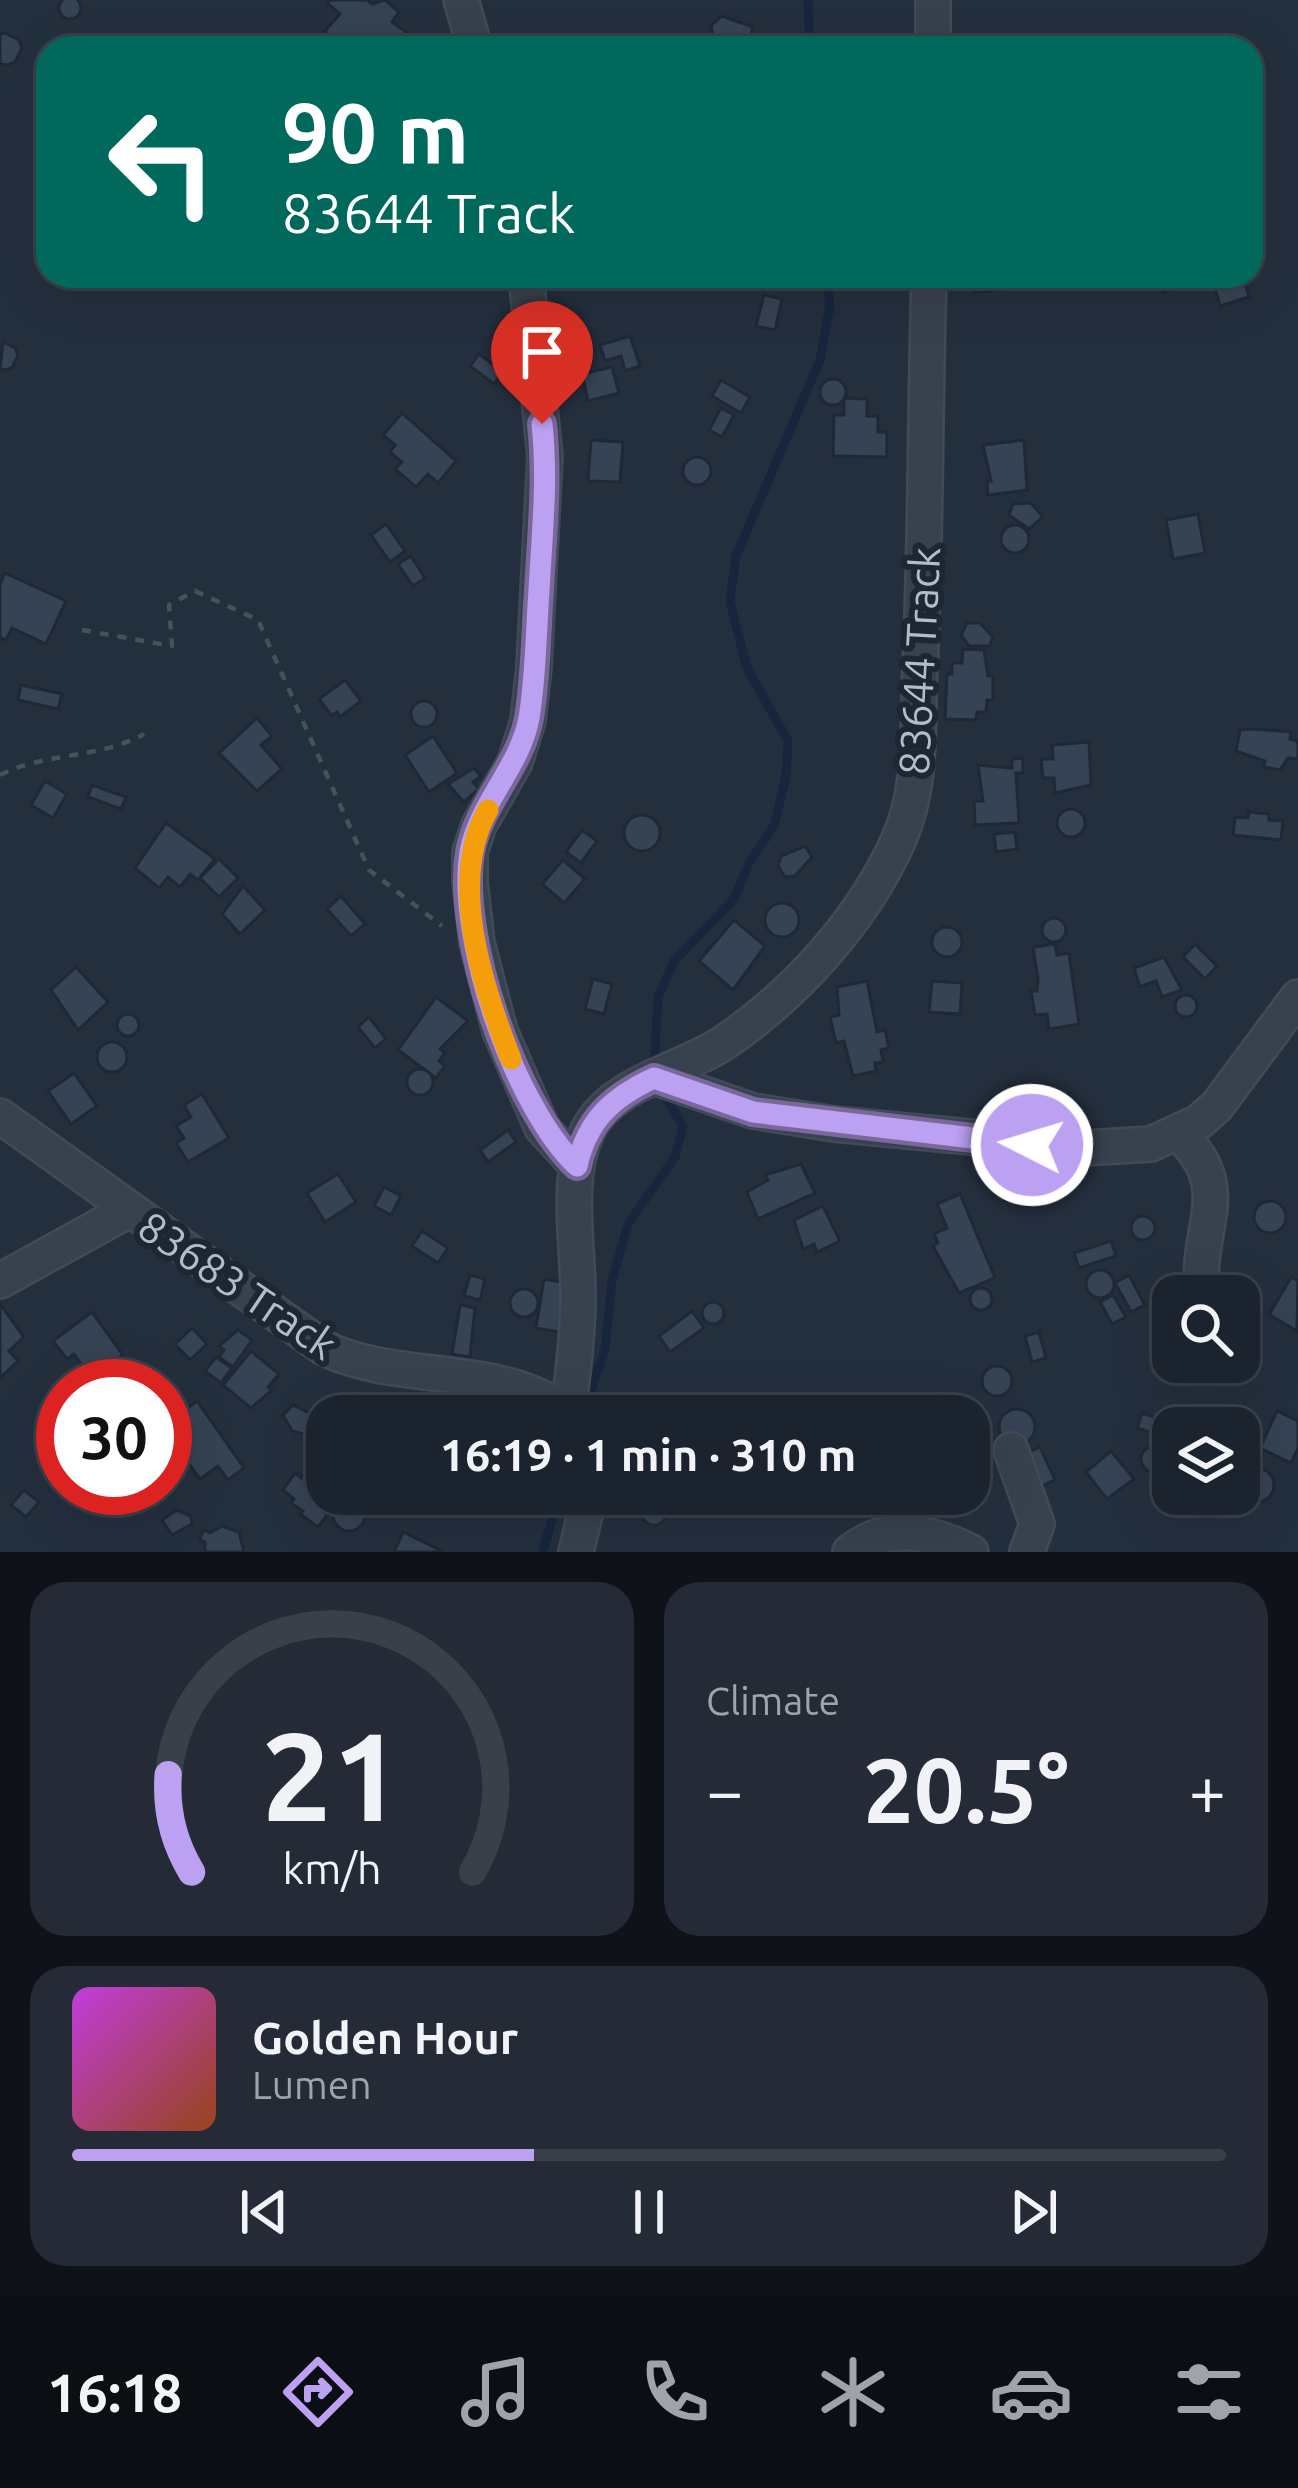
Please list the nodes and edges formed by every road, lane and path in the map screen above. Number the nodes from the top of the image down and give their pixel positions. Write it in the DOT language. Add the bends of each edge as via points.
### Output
graph roads {
  1 [pos="461,0"];
  2 [pos="933,0"];
  3 [pos="472,36"];
  4 [pos="933,36"];
  5 [pos="527,288"];
  6 [pos="929,288"];
  7 [pos="82,630"];
  8 [pos="144,734"];
  9 [pos="0,775"];
  10 [pos="480,955"];
  11 [pos="1298,997"];
  12 [pos="654,1078"];
  13 [pos="0,1116"];
  14 [pos="1178,1133"];
  15 [pos="577,1166"];
  16 [pos="127,1211"];
  17 [pos="1204,1275"];
  18 [pos="0,1281"];
  19 [pos="529,1395"];
  20 [pos="571,1395"];
  21 [pos="1011,1450"];
  22 [pos="585,1515"];
  23 [pos="576,1552"];
  24 [pos="850,1552"];
  25 [pos="971,1552"];
  26 [pos="1027,1552"];
  1 -- 3 [label="street"];
  2 -- 4 [label="street"];
  5 -- 10 [label="street" via="545,508 528,721 470,852"];
  6 -- 12 [label="street, 83644 Track" via="921,723 908,816 872,886 809,970 743,1029"];
  7 -- 10 [label="path" via="172,646 169,605 195,591 258,620 369,870"];
  8 -- 9 [label="path" via="118,749 22,764"];
  10 -- 15 [label="street" via="524,1092 542,1128"];
  11 -- 14 [label="street" via="1217,1106"];
  12 -- 14 [label="street" via="753,1112 962,1139 1119,1148"];
  12 -- 15 [label="street, 83644 Track" via="601,1112"];
  13 -- 16 [label="street, 83683 Track"];
  14 -- 17 [label="street" via="1210,1175"];
  15 -- 20 [label="street, 83644 Track"];
  16 -- 18 [label="street"];
  16 -- 19 [label="street, 83683 Track" via="348,1360 459,1374"];
  21 -- 26 [label="street" via="1037,1524"];
  22 -- 23 [label="street"];
  24 -- 25 [label="street" via="884,1533 912,1532"];
}
